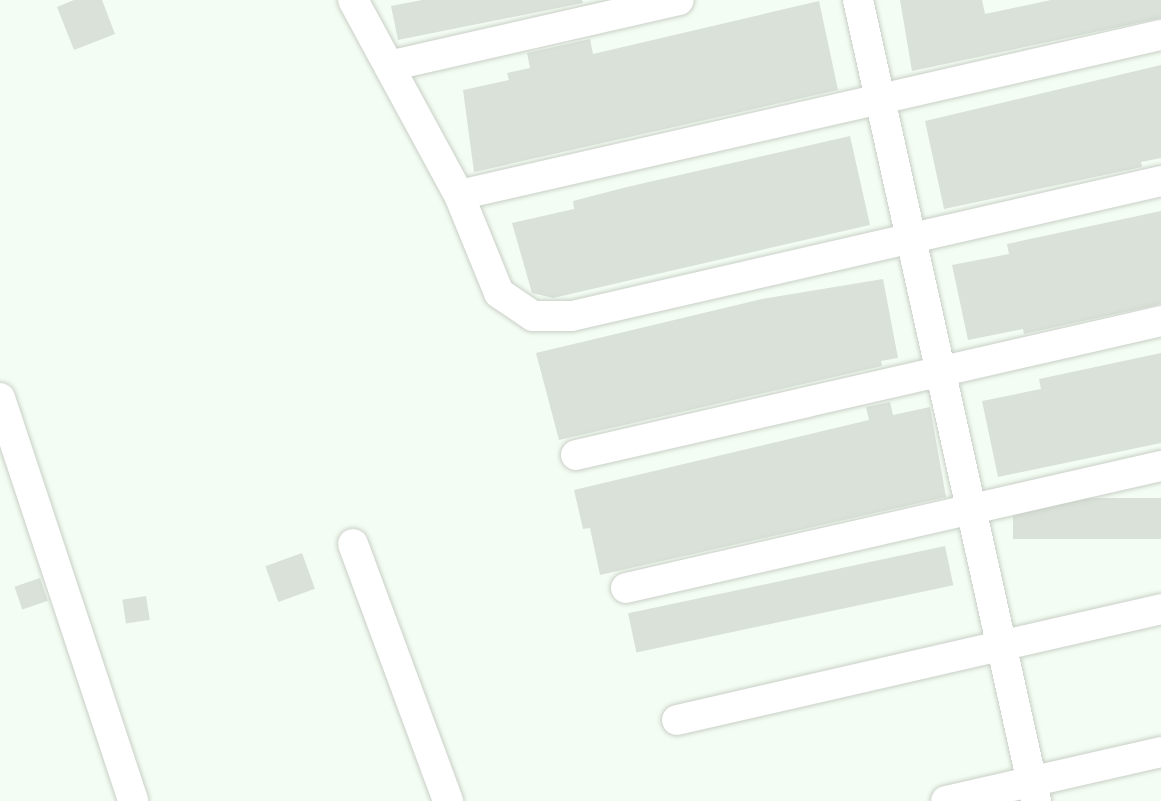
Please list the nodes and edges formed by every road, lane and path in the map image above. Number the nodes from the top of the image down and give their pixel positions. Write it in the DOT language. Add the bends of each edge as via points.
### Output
graph roads {
  1 [pos="353,0"];
  2 [pos="679,0"];
  3 [pos="858,0"];
  4 [pos="1161,35"];
  5 [pos="389,66"];
  6 [pos="880,99"];
  7 [pos="1161,181"];
  8 [pos="459,195"];
  9 [pos="911,237"];
  10 [pos="1161,321"];
  11 [pos="940,371"];
  12 [pos="0,398"];
  13 [pos="576,455"];
  14 [pos="1161,466"];
  15 [pos="971,509"];
  16 [pos="353,544"];
  17 [pos="626,588"];
  18 [pos="1161,609"];
  19 [pos="1001,645"];
  20 [pos="677,720"];
  21 [pos="1161,752"];
  22 [pos="1034,791"];
  23 [pos="133,801"];
  24 [pos="448,801"];
  25 [pos="946,801"];
  1 -- 5 [label="street"];
  2 -- 5 [label="street"];
  3 -- 6 [label="street"];
  4 -- 6 [label="street"];
  5 -- 8 [label="street"];
  6 -- 8 [label="street"];
  6 -- 9 [label="street"];
  7 -- 9 [label="street"];
  8 -- 9 [label="street" via="499,293 519,311 546,318"];
  9 -- 11 [label="street"];
  10 -- 11 [label="street"];
  11 -- 13 [label="street"];
  11 -- 15 [label="street"];
  12 -- 23 [label="street"];
  14 -- 15 [label="street"];
  15 -- 17 [label="street"];
  15 -- 19 [label="street"];
  16 -- 24 [label="street"];
  18 -- 19 [label="street"];
  19 -- 20 [label="street"];
  19 -- 22 [label="street"];
  21 -- 22 [label="street"];
  22 -- 25 [label="street"];
}
